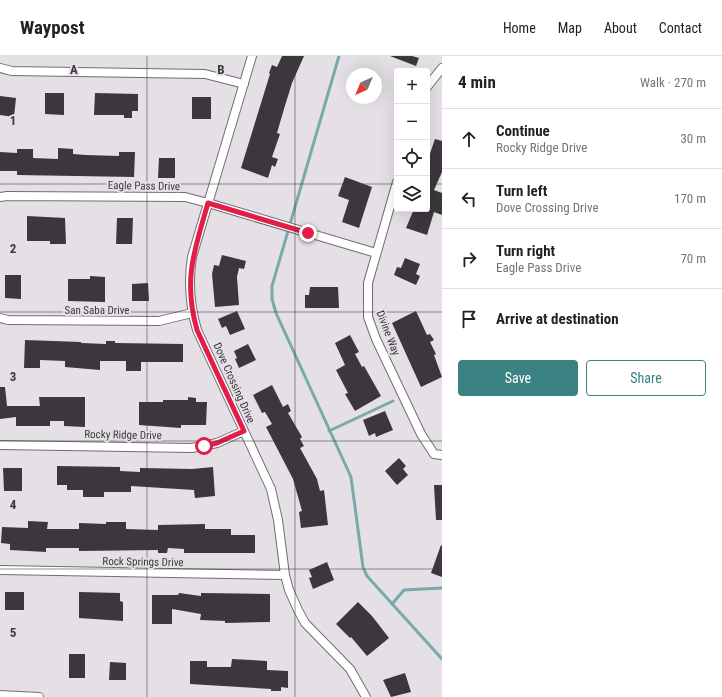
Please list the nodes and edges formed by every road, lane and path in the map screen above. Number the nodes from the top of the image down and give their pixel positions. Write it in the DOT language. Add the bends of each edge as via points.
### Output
graph roads {
  1 [pos="252,56"];
  2 [pos="0,68"];
  3 [pos="442,68"];
  4 [pos="430,83"];
  5 [pos="244,84"];
  6 [pos="394,192"];
  7 [pos="0,197"];
  8 [pos="208,203"];
  9 [pos="376,253"];
  10 [pos="192,313"];
  11 [pos="0,318"];
  12 [pos="244,431"];
  13 [pos="0,445"];
  14 [pos="442,455"];
  15 [pos="0,570"];
  16 [pos="286,575"];
  17 [pos="0,695"];
  18 [pos="39,697"];
  19 [pos="366,697"];
  1 -- 5 [label="street, Dove Crossing Drive"];
  2 -- 5 [label="street" via="12,71 205,74"];
  3 -- 4 [label="street"];
  5 -- 8 [label="street, Dove Crossing Drive"];
  6 -- 9 [label="street, Divine Way"];
  7 -- 8 [label="street, Eagle Pass Drive" via="174,196"];
  8 -- 9 [label="street, Eagle Pass Drive"];
  8 -- 10 [label="street, Dove Crossing Drive" via="190,270"];
  9 -- 14 [label="street, Divine Way" via="366,296 368,317 421,434 434,454"];
  10 -- 11 [label="street, San Saba Drive" via="159,321"];
  10 -- 12 [label="street, Dove Crossing Drive" via="197,330"];
  12 -- 13 [label="street, Rocky Ridge Drive" via="217,443 192,448"];
  12 -- 16 [label="street, Dove Crossing Drive" via="274,499"];
  15 -- 16 [label="street, Rock Springs Drive"];
  16 -- 19 [label="street, Dove Crossing Drive" via="289,590 305,623 350,669"];
  17 -- 18 [label="street"];
}
